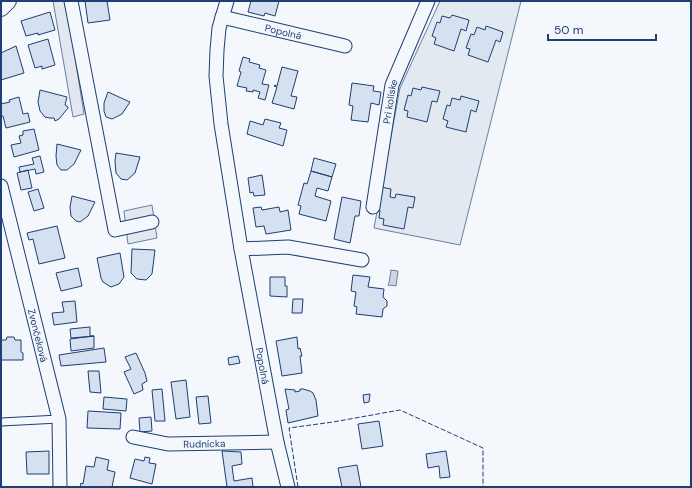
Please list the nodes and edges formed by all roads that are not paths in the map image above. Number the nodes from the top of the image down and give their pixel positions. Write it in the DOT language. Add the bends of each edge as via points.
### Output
graph roads {
  1 [pos="8,1"];
  2 [pos="71,1"];
  3 [pos="227,1"];
  4 [pos="428,1"];
  5 [pos="1,8"];
  6 [pos="222,17"];
  7 [pos="344,46"];
  8 [pos="1,186"];
  9 [pos="373,207"];
  10 [pos="152,222"];
  11 [pos="241,249"];
  12 [pos="362,260"];
  13 [pos="60,419"];
  14 [pos="1,422"];
  15 [pos="133,437"];
  16 [pos="277,442"];
  17 [pos="286,485"];
  18 [pos="60,487"];
  1 -- 5 [label="street"];
  2 -- 10 [label="street" via="115,230"];
  3 -- 6 [label="street, Popolná"];
  4 -- 9 [label="street, Pri kolíske" via="392,84"];
  6 -- 7 [label="street, Popolná"];
  6 -- 11 [label="street, Popolná" via="216,76"];
  8 -- 13 [label="street, Zvončeková"];
  11 -- 12 [label="street" via="288,247"];
  11 -- 16 [label="street, Popolná"];
  13 -- 14 [label="lane"];
  13 -- 18 [label="street, Zvončeková"];
  15 -- 16 [label="street, Rudnícka" via="168,444"];
  16 -- 17 [label="street, Popolná"];
}
